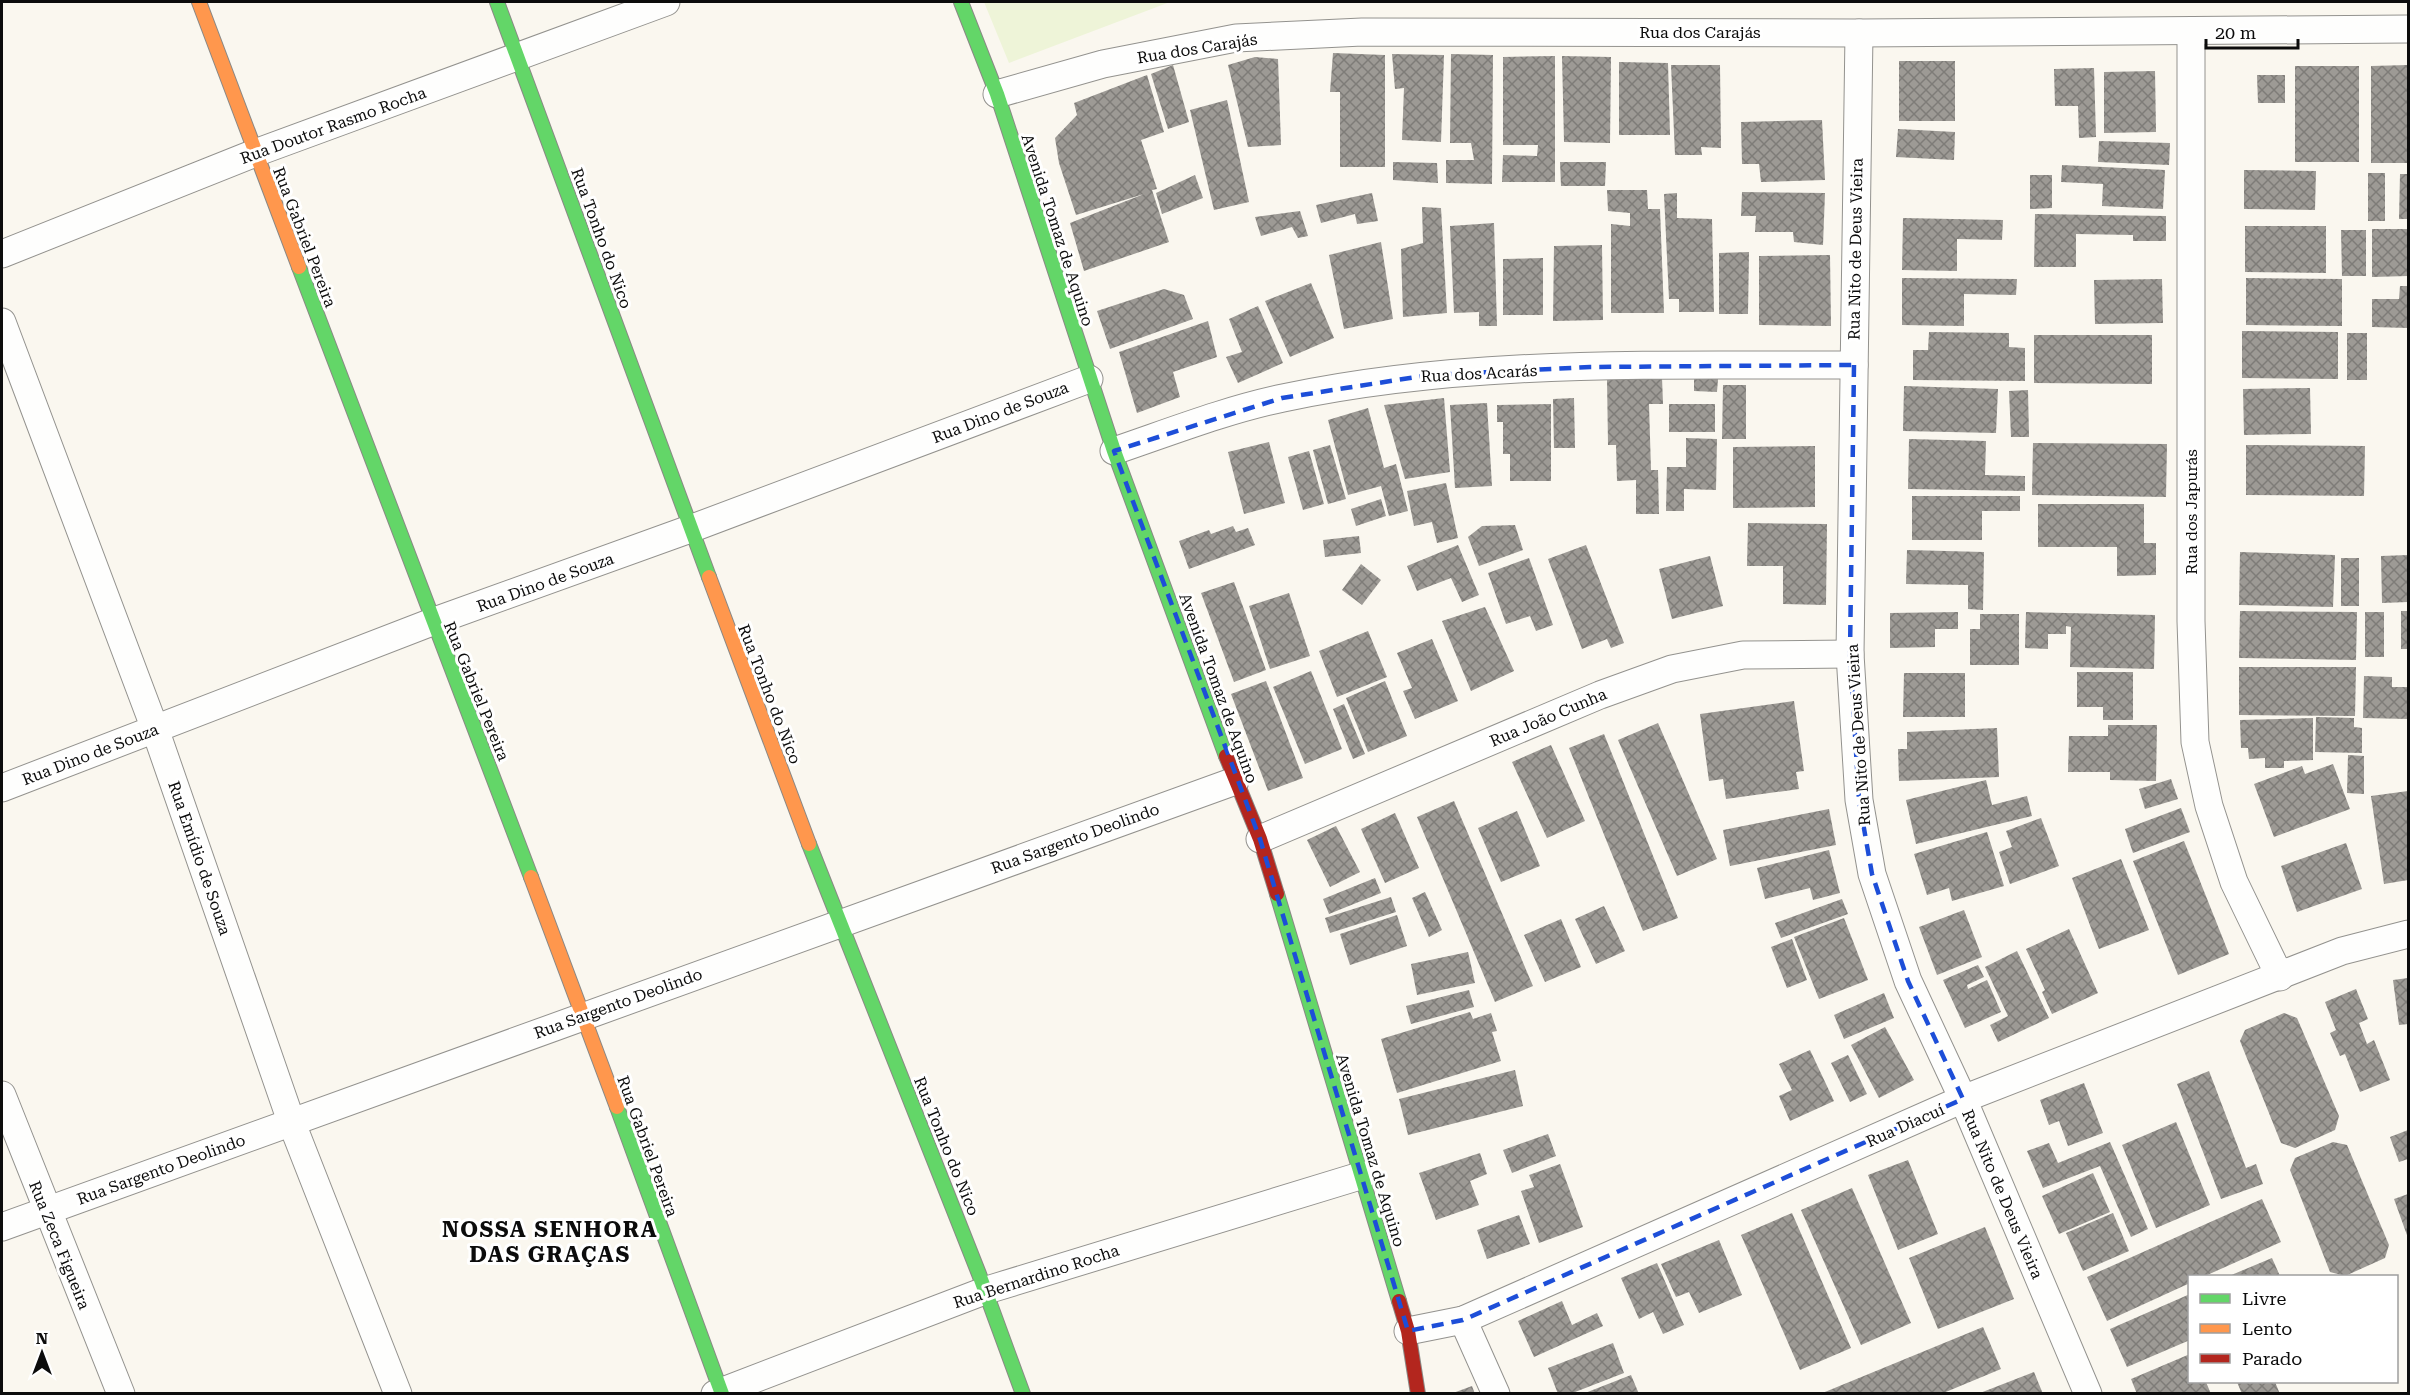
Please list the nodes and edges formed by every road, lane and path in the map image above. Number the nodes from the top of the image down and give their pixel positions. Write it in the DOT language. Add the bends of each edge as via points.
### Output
graph roads {
  1 [pos="199,2"];
  2 [pos="497,2"];
  3 [pos="666,2"];
  4 [pos="961,2"];
  5 [pos="2409,29"];
  6 [pos="2191,32"];
  7 [pos="1859,33"];
  8 [pos="518,58"];
  9 [pos="997,94"];
  10 [pos="255,153"];
  11 [pos="2,254"];
  12 [pos="2,321"];
  13 [pos="1854,365"];
  14 [pos="1089,379"];
  15 [pos="1114,451"];
  16 [pos="690,529"];
  17 [pos="432,622"];
  18 [pos="1850,654"];
  19 [pos="155,729"];
  20 [pos="1235,781"];
  21 [pos="2,788"];
  22 [pos="1260,839"];
  23 [pos="839,923"];
  24 [pos="2409,934"];
  25 [pos="2280,977"];
  26 [pos="582,1016"];
  27 [pos="2,1095"];
  28 [pos="1963,1099"];
  29 [pos="291,1121"];
  30 [pos="1363,1175"];
  31 [pos="46,1210"];
  32 [pos="2,1227"];
  33 [pos="987,1290"];
  34 [pos="1463,1320"];
  35 [pos="1408,1331"];
  36 [pos="719,1393"];
  37 [pos="121,1394"];
  38 [pos="398,1394"];
  39 [pos="1023,1394"];
  40 [pos="1418,1394"];
  41 [pos="1496,1394"];
  42 [pos="2088,1394"];
  1 -- 10 [label="street, Rua Gabriel Pereira"];
  2 -- 8 [label="street, Rua Tonho do Nico"];
  3 -- 8 [label="street, Rua Doutor Rasmo Rocha"];
  4 -- 9 [label="street, Avenida Tomaz de Aquino"];
  5 -- 6 [label="street, Rua dos Carajás"];
  6 -- 7 [label="street, Rua dos Carajás"];
  6 -- 25 [label="street, Rua dos Japurás" via="2191,621 2196,742 2209,806 2234,882"];
  7 -- 9 [label="street, Rua dos Carajás" via="1362,32 1236,38 1103,64"];
  7 -- 13 [label="street, Rua Nito de Deus Vieira"];
  8 -- 10 [label="street, Rua Doutor Rasmo Rocha"];
  8 -- 16 [label="street, Rua Tonho do Nico"];
  9 -- 14 [label="street, Avenida Tomaz de Aquino"];
  10 -- 11 [label="street, Rua Doutor Rasmo Rocha"];
  10 -- 17 [label="street, Rua Gabriel Pereira"];
  12 -- 19 [label="street, Rua Emídio de Souza"];
  13 -- 15 [label="street, Rua dos Acarás" via="1590,367 1429,375 1282,398"];
  13 -- 18 [label="street, Rua Nito de Deus Vieira"];
  14 -- 15 [label="street, Avenida Tomaz de Aquino"];
  14 -- 16 [label="street, Rua Dino de Souza"];
  15 -- 20 [label="street, Avenida Tomaz de Aquino"];
  16 -- 17 [label="street, Rua Dino de Souza"];
  16 -- 23 [label="street, Rua Tonho do Nico"];
  17 -- 19 [label="street, Rua Dino de Souza"];
  17 -- 26 [label="street, Rua Gabriel Pereira" via="514,828"];
  18 -- 22 [label="street, Rua João Cunha" via="1743,656 1672,669 1600,695"];
  18 -- 28 [label="street, Rua Nito de Deus Vieira" via="1859,800 1872,874 1908,981"];
  19 -- 21 [label="street, Rua Dino de Souza"];
  19 -- 29 [label="street, Rua Emídio de Souza"];
  20 -- 22 [label="street, Avenida Tomaz de Aquino"];
  20 -- 23 [label="street, Rua Sargento Deolindo"];
  22 -- 30 [label="street, Avenida Tomaz de Aquino"];
  23 -- 26 [label="street, Rua Sargento Deolindo"];
  23 -- 33 [label="street, Rua Tonho do Nico"];
  24 -- 25 [label="street, Rua Diacuí" via="2342,951"];
  25 -- 28 [label="street, Rua Diacuí"];
  26 -- 29 [label="street, Rua Sargento Deolindo"];
  26 -- 36 [label="street, Rua Gabriel Pereira"];
  27 -- 31 [label="street, Rua Zeca Figueira"];
  28 -- 34 [label="street, Rua Diacuí"];
  28 -- 42 [label="street, Rua Nito de Deus Vieira"];
  29 -- 31 [label="street, Rua Sargento Deolindo"];
  29 -- 38 [label="street, Rua Emídio de Souza"];
  30 -- 33 [label="street, Rua Bernardino Rocha"];
  30 -- 35 [label="street, Avenida Tomaz de Aquino"];
  31 -- 32 [label="street, Rua Sargento Deolindo"];
  31 -- 37 [label="street, Rua Zeca Figueira"];
  33 -- 36 [label="street, Rua Bernardino Rocha"];
  33 -- 39 [label="street, Rua Tonho do Nico"];
  34 -- 35 [label="street, Rua Diacuí"];
  34 -- 41 [label="street"];
  35 -- 40 [label="street, Avenida Tomaz de Aquino"];
}
